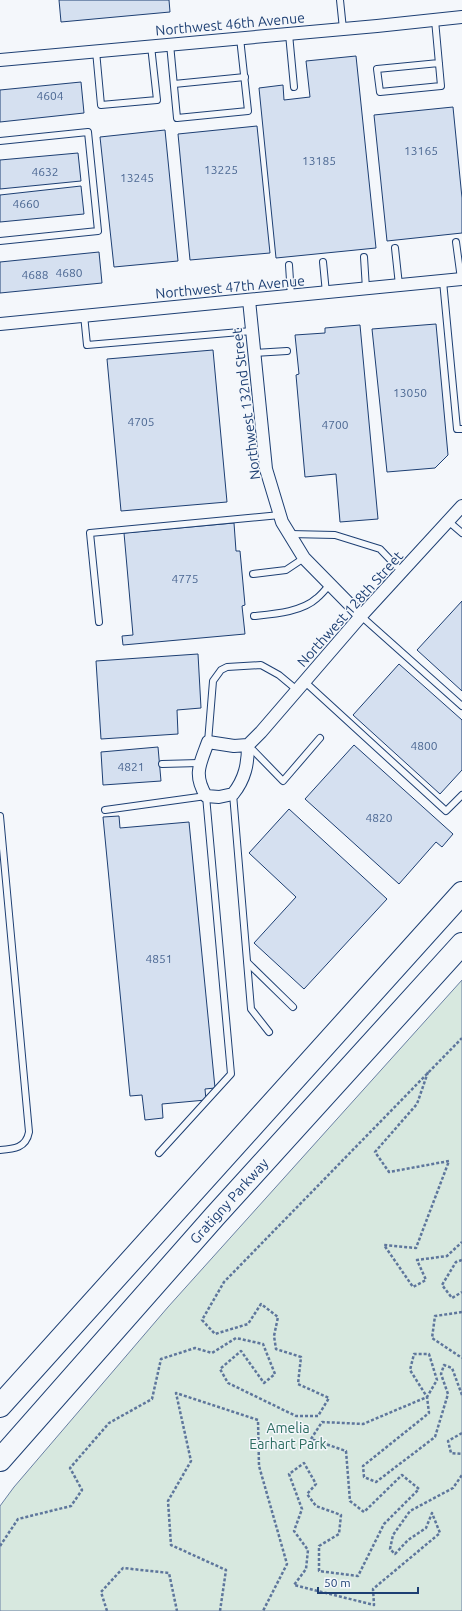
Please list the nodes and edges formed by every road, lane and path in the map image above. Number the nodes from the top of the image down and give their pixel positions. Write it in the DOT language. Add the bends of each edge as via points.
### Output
graph roads {
  1 [pos="340,0"];
  2 [pos="462,17"];
  3 [pos="435,20"];
  4 [pos="343,29"];
  5 [pos="289,34"];
  6 [pos="240,38"];
  7 [pos="170,44"];
  8 [pos="151,46"];
  9 [pos="96,51"];
  10 [pos="0,60"];
  11 [pos="439,63"];
  12 [pos="244,77"];
  13 [pos="174,84"];
  14 [pos="294,87"];
  15 [pos="0,141"];
  16 [pos="0,241"];
  17 [pos="456,242"];
  18 [pos="395,248"];
  19 [pos="364,257"];
  20 [pos="323,262"];
  21 [pos="289,265"];
  22 [pos="462,279"];
  23 [pos="443,281"];
  24 [pos="399,285"];
  25 [pos="366,289"];
  26 [pos="326,293"];
  27 [pos="292,296"];
  28 [pos="249,300"];
  29 [pos="84,315"];
  30 [pos="0,324"];
  31 [pos="252,330"];
  32 [pos="287,351"];
  33 [pos="254,353"];
  34 [pos="462,429"];
  35 [pos="462,506"];
  36 [pos="280,515"];
  37 [pos="448,521"];
  38 [pos="462,533"];
  39 [pos="289,534"];
  40 [pos="304,558"];
  41 [pos="402,572"];
  42 [pos="253,574"];
  43 [pos="330,584"];
  44 [pos="254,616"];
  45 [pos="362,616"];
  46 [pos="99,622"];
  47 [pos="301,686"];
  48 [pos="462,706"];
  49 [pos="320,738"];
  50 [pos="208,742"];
  51 [pos="248,745"];
  52 [pos="200,763"];
  53 [pos="162,764"];
  54 [pos="233,794"];
  55 [pos="462,795"];
  56 [pos="206,796"];
  57 [pos="105,810"];
  58 [pos="0,816"];
  59 [pos="462,893"];
  60 [pos="462,944"];
  61 [pos="248,963"];
  62 [pos="293,1007"];
  63 [pos="269,1032"];
  64 [pos="462,1038"];
  65 [pos="428,1071"];
  66 [pos="0,1150"];
  67 [pos="159,1153"];
  68 [pos="462,1242"];
  69 [pos="462,1260"];
  70 [pos="462,1292"];
  71 [pos="462,1312"];
  72 [pos="462,1358"];
  73 [pos="462,1395"];
  74 [pos="427,1397"];
  75 [pos="0,1406"];
  76 [pos="462,1433"];
  77 [pos="462,1454"];
  78 [pos="0,1460"];
  79 [pos="462,1475"];
  80 [pos="0,1546"];
  81 [pos="107,1611"];
  82 [pos="177,1611"];
  83 [pos="220,1611"];
  84 [pos="263,1611"];
  1 -- 4 [label="lane"];
  2 -- 3 [label="street, Northwest 46th Avenue"];
  3 -- 4 [label="street, Northwest 46th Avenue"];
  3 -- 11 [label="lane"];
  4 -- 5 [label="street, Northwest 46th Avenue"];
  5 -- 6 [label="street, Northwest 46th Avenue"];
  5 -- 14 [label="lane"];
  6 -- 7 [label="street, Northwest 46th Avenue"];
  6 -- 12 [label="lane"];
  7 -- 8 [label="street, Northwest 46th Avenue"];
  7 -- 13 [label="lane"];
  8 -- 9 [label="street, Northwest 46th Avenue"];
  8 -- 9 [label="lane" via="157,100 101,105"];
  9 -- 10 [label="street, Northwest 46th Avenue"];
  11 -- 11 [label="lane" via="441,86 380,92 377,69"];
  12 -- 13 [label="lane"];
  12 -- 13 [label="lane" via="248,111 177,118"];
  15 -- 16 [label="lane" via="88,132 98,231"];
  17 -- 22 [label="lane"];
  18 -- 24 [label="lane"];
  19 -- 25 [label="lane"];
  20 -- 26 [label="lane"];
  21 -- 27 [label="lane"];
  22 -- 23 [label="street, Northwest 47th Avenue"];
  23 -- 24 [label="street, Northwest 47th Avenue"];
  23 -- 34 [label="lane" via="457,429"];
  24 -- 25 [label="street, Northwest 47th Avenue"];
  25 -- 26 [label="street, Northwest 47th Avenue"];
  26 -- 27 [label="street, Northwest 47th Avenue"];
  27 -- 28 [label="street, Northwest 47th Avenue"];
  28 -- 29 [label="street, Northwest 47th Avenue"];
  28 -- 31 [label="street, Northwest 132nd Street"];
  29 -- 30 [label="street, Northwest 47th Avenue"];
  29 -- 31 [label="lane" via="87,345"];
  31 -- 33 [label="street, Northwest 132nd Street"];
  32 -- 33 [label="lane"];
  33 -- 36 [label="street, Northwest 132nd Street" via="266,469"];
  35 -- 37 [label="street, Northwest 128th Street"];
  36 -- 39 [label="street, Northwest 132nd Street"];
  36 -- 46 [label="lane" via="90,533"];
  37 -- 38 [label="lane"];
  37 -- 41 [label="street, Northwest 128th Street"];
  39 -- 40 [label="street, Northwest 132nd Street"];
  39 -- 41 [label="lane" via="335,535 380,549"];
  40 -- 42 [label="lane" via="286,570"];
  40 -- 43 [label="street, Northwest 132nd Street"];
  41 -- 45 [label="street, Northwest 128th Street"];
  43 -- 44 [label="lane" via="316,599 296,609"];
  43 -- 45 [label="street, Northwest 132nd Street"];
  45 -- 47 [label="street, Northwest 128th Street"];
  45 -- 48 [label="lane"];
  47 -- 50 [label="lane" via="261,665 227,667 221,670 213,681"];
  47 -- 51 [label="street, Northwest 128th Street"];
  47 -- 55 [label="lane" via="446,812"];
  49 -- 51 [label="lane" via="283,781"];
  50 -- 51 [label="street" via="234,746"];
  50 -- 52 [label="street"];
  51 -- 54 [label="street" via="245,774"];
  52 -- 53 [label="lane"];
  52 -- 56 [label="street" via="198,777"];
  54 -- 56 [label="street"];
  54 -- 61 [label="lane"];
  56 -- 57 [label="lane"];
  56 -- 67 [label="lane" via="231,1074"];
  58 -- 66 [label="lane" via="29,1132 27,1139 20,1146"];
  59 -- 75 [label="highway"];
  60 -- 78 [label="highway, Gratigny Parkway" via="220,1210"];
  61 -- 62 [label="lane"];
  61 -- 63 [label="lane" via="251,1009"];
  64 -- 65 [label="path"];
  65 -- 68 [label="path" via="417,1104 375,1152 389,1172 449,1161 416,1248 384,1245 414,1287 426,1280 417,1260 447,1256"];
  65 -- 80 [label="path" via="224,1282 202,1320 215,1334 248,1324 261,1304 278,1317 274,1336 276,1349 301,1357 298,1384 329,1398 318,1416 296,1416 228,1383 220,1369 241,1351 264,1383 275,1374 263,1344 236,1338 212,1354 195,1348 160,1359 152,1399 108,1423 70,1468 82,1490 71,1506 18,1519"];
  69 -- 70 [label="path" via="456,1262 442,1285 452,1298"];
  71 -- 72 [label="path" via="435,1316 432,1338"];
  73 -- 74 [label="path" via="452,1368 444,1366 441,1374 448,1394 435,1437 376,1482 364,1477 363,1466 429,1413"];
  74 -- 74 [label="path" via="410,1370 414,1354 429,1354 437,1380"];
  74 -- 79 [label="path" via="363,1424 322,1422 310,1440 346,1451 350,1502 364,1512 402,1475 419,1489 384,1524 358,1576 319,1571 319,1546 339,1534 341,1515 316,1506 307,1494 316,1484 304,1463 290,1474 302,1509 294,1531 308,1550 306,1569 294,1585 374,1605 373,1589 440,1533 432,1513 426,1528 408,1540 395,1554 390,1549 393,1535 410,1511 453,1488"];
  76 -- 77 [label="path" via="448,1441 451,1453"];
  81 -- 82 [label="path" via="101,1592 123,1568 170,1573"];
  83 -- 84 [label="path" via="226,1570 171,1545 168,1501 191,1461 176,1393 258,1420 259,1466 287,1564"];
}
